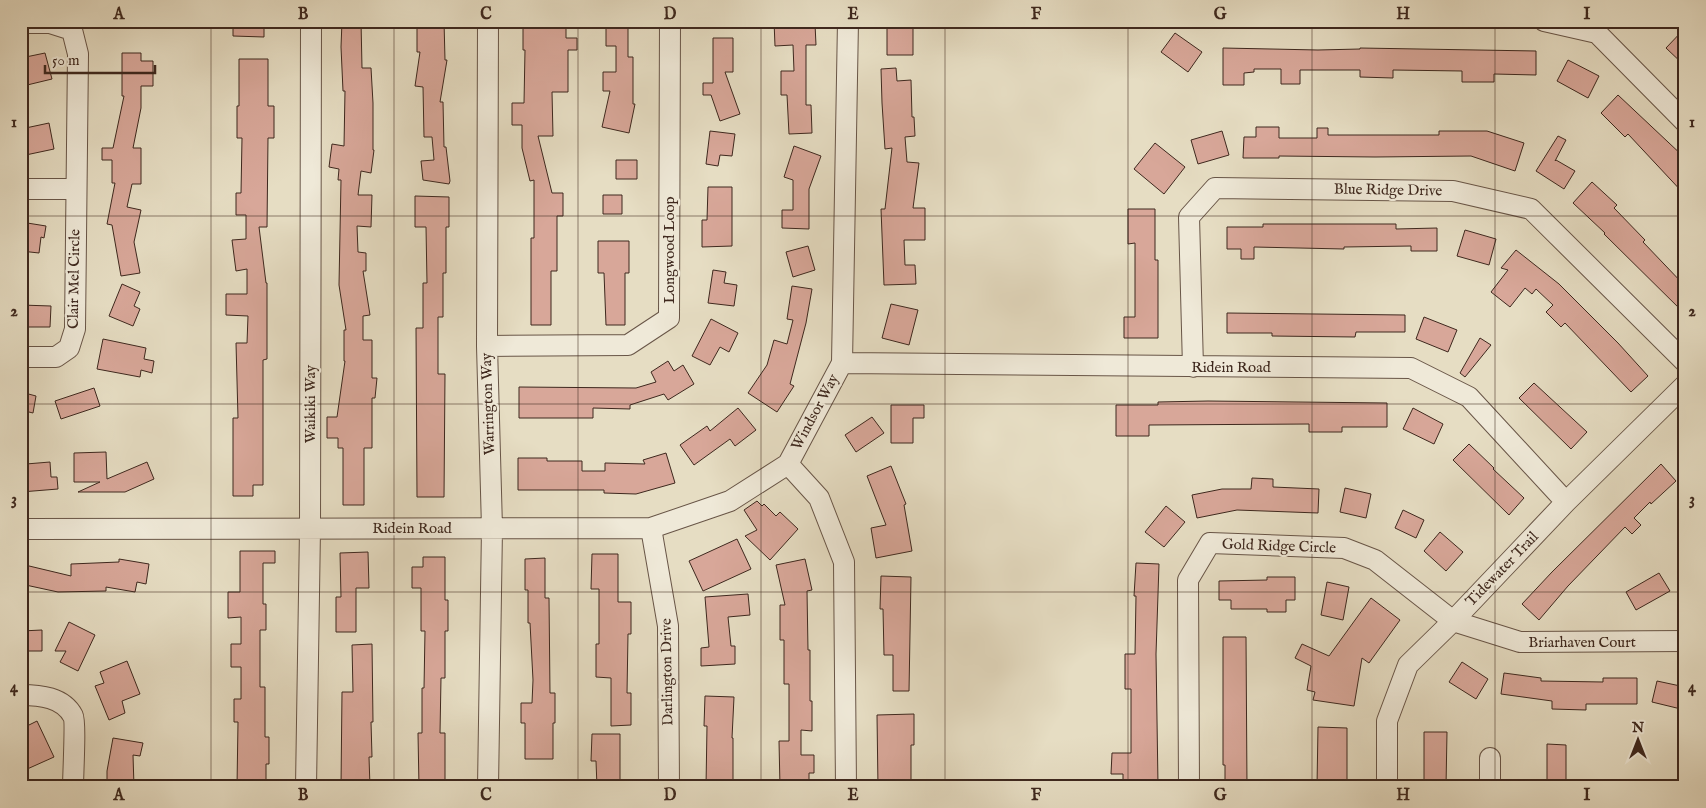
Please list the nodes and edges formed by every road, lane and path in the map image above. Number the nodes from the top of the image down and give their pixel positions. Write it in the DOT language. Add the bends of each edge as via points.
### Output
graph roads {
  1 [pos="311,21"];
  2 [pos="488,21"];
  3 [pos="670,21"];
  4 [pos="848,21"];
  5 [pos="1544,21"];
  6 [pos="21,23"];
  7 [pos="1685,122"];
  8 [pos="21,189"];
  9 [pos="76,189"];
  10 [pos="487,346"];
  11 [pos="21,357"];
  12 [pos="1685,362"];
  13 [pos="842,363"];
  14 [pos="1193,367"];
  15 [pos="1685,385"];
  16 [pos="788,464"];
  17 [pos="1566,502"];
  18 [pos="492,528"];
  19 [pos="651,528"];
  20 [pos="21,529"];
  21 [pos="310,529"];
  22 [pos="1453,621"];
  23 [pos="1685,641"];
  24 [pos="21,695"];
  25 [pos="1490,758"];
  26 [pos="73,787"];
  27 [pos="306,787"];
  28 [pos="488,787"];
  29 [pos="669,787"];
  30 [pos="846,787"];
  31 [pos="1189,787"];
  32 [pos="1387,787"];
  33 [pos="1490,787"];
  1 -- 21 [label="street, Waikiki Way"];
  2 -- 10 [label="street, Warrington Way"];
  3 -- 10 [label="street, Longwood Loop" via="669,318 628,346"];
  4 -- 13 [label="street, Windsor Way"];
  5 -- 7 [label="street" via="1597,34"];
  6 -- 9 [label="street, Clair Mel Circle" via="50,23 72,30 78,54"];
  8 -- 9 [label="street"];
  9 -- 11 [label="street, Clair Mel Circle" via="75,329 69,348 56,356"];
  10 -- 18 [label="street, Warrington Way"];
  12 -- 14 [label="street, Blue Ridge Drive" via="1531,209 1453,191 1215,188 1189,217"];
  13 -- 14 [label="street, Ridein Road"];
  13 -- 16 [label="street, Windsor Way"];
  14 -- 17 [label="street, Ridein Road" via="1411,368 1469,397"];
  15 -- 17 [label="street, Tidewater Trail"];
  16 -- 19 [label="street, Ridein Road" via="730,501"];
  16 -- 30 [label="street, Windsor Way" via="819,498 844,562"];
  17 -- 22 [label="street, Tidewater Trail"];
  18 -- 19 [label="street, Ridein Road"];
  18 -- 21 [label="street, Ridein Road"];
  18 -- 28 [label="street, Warrington Way"];
  19 -- 29 [label="street, Darlington Drive" via="668,626"];
  20 -- 21 [label="street, Ridein Road"];
  21 -- 27 [label="street, Waikiki Way"];
  22 -- 23 [label="street, Briarhaven Court" via="1520,642"];
  22 -- 31 [label="street, Gold Ridge Circle" via="1375,560 1344,548 1210,543 1188,580"];
  22 -- 32 [label="street, Tidewater Trail" via="1408,665 1387,721"];
  24 -- 26 [label="street" via="42,695 62,703 74,717"];
  25 -- 33 [label="street"];
}
